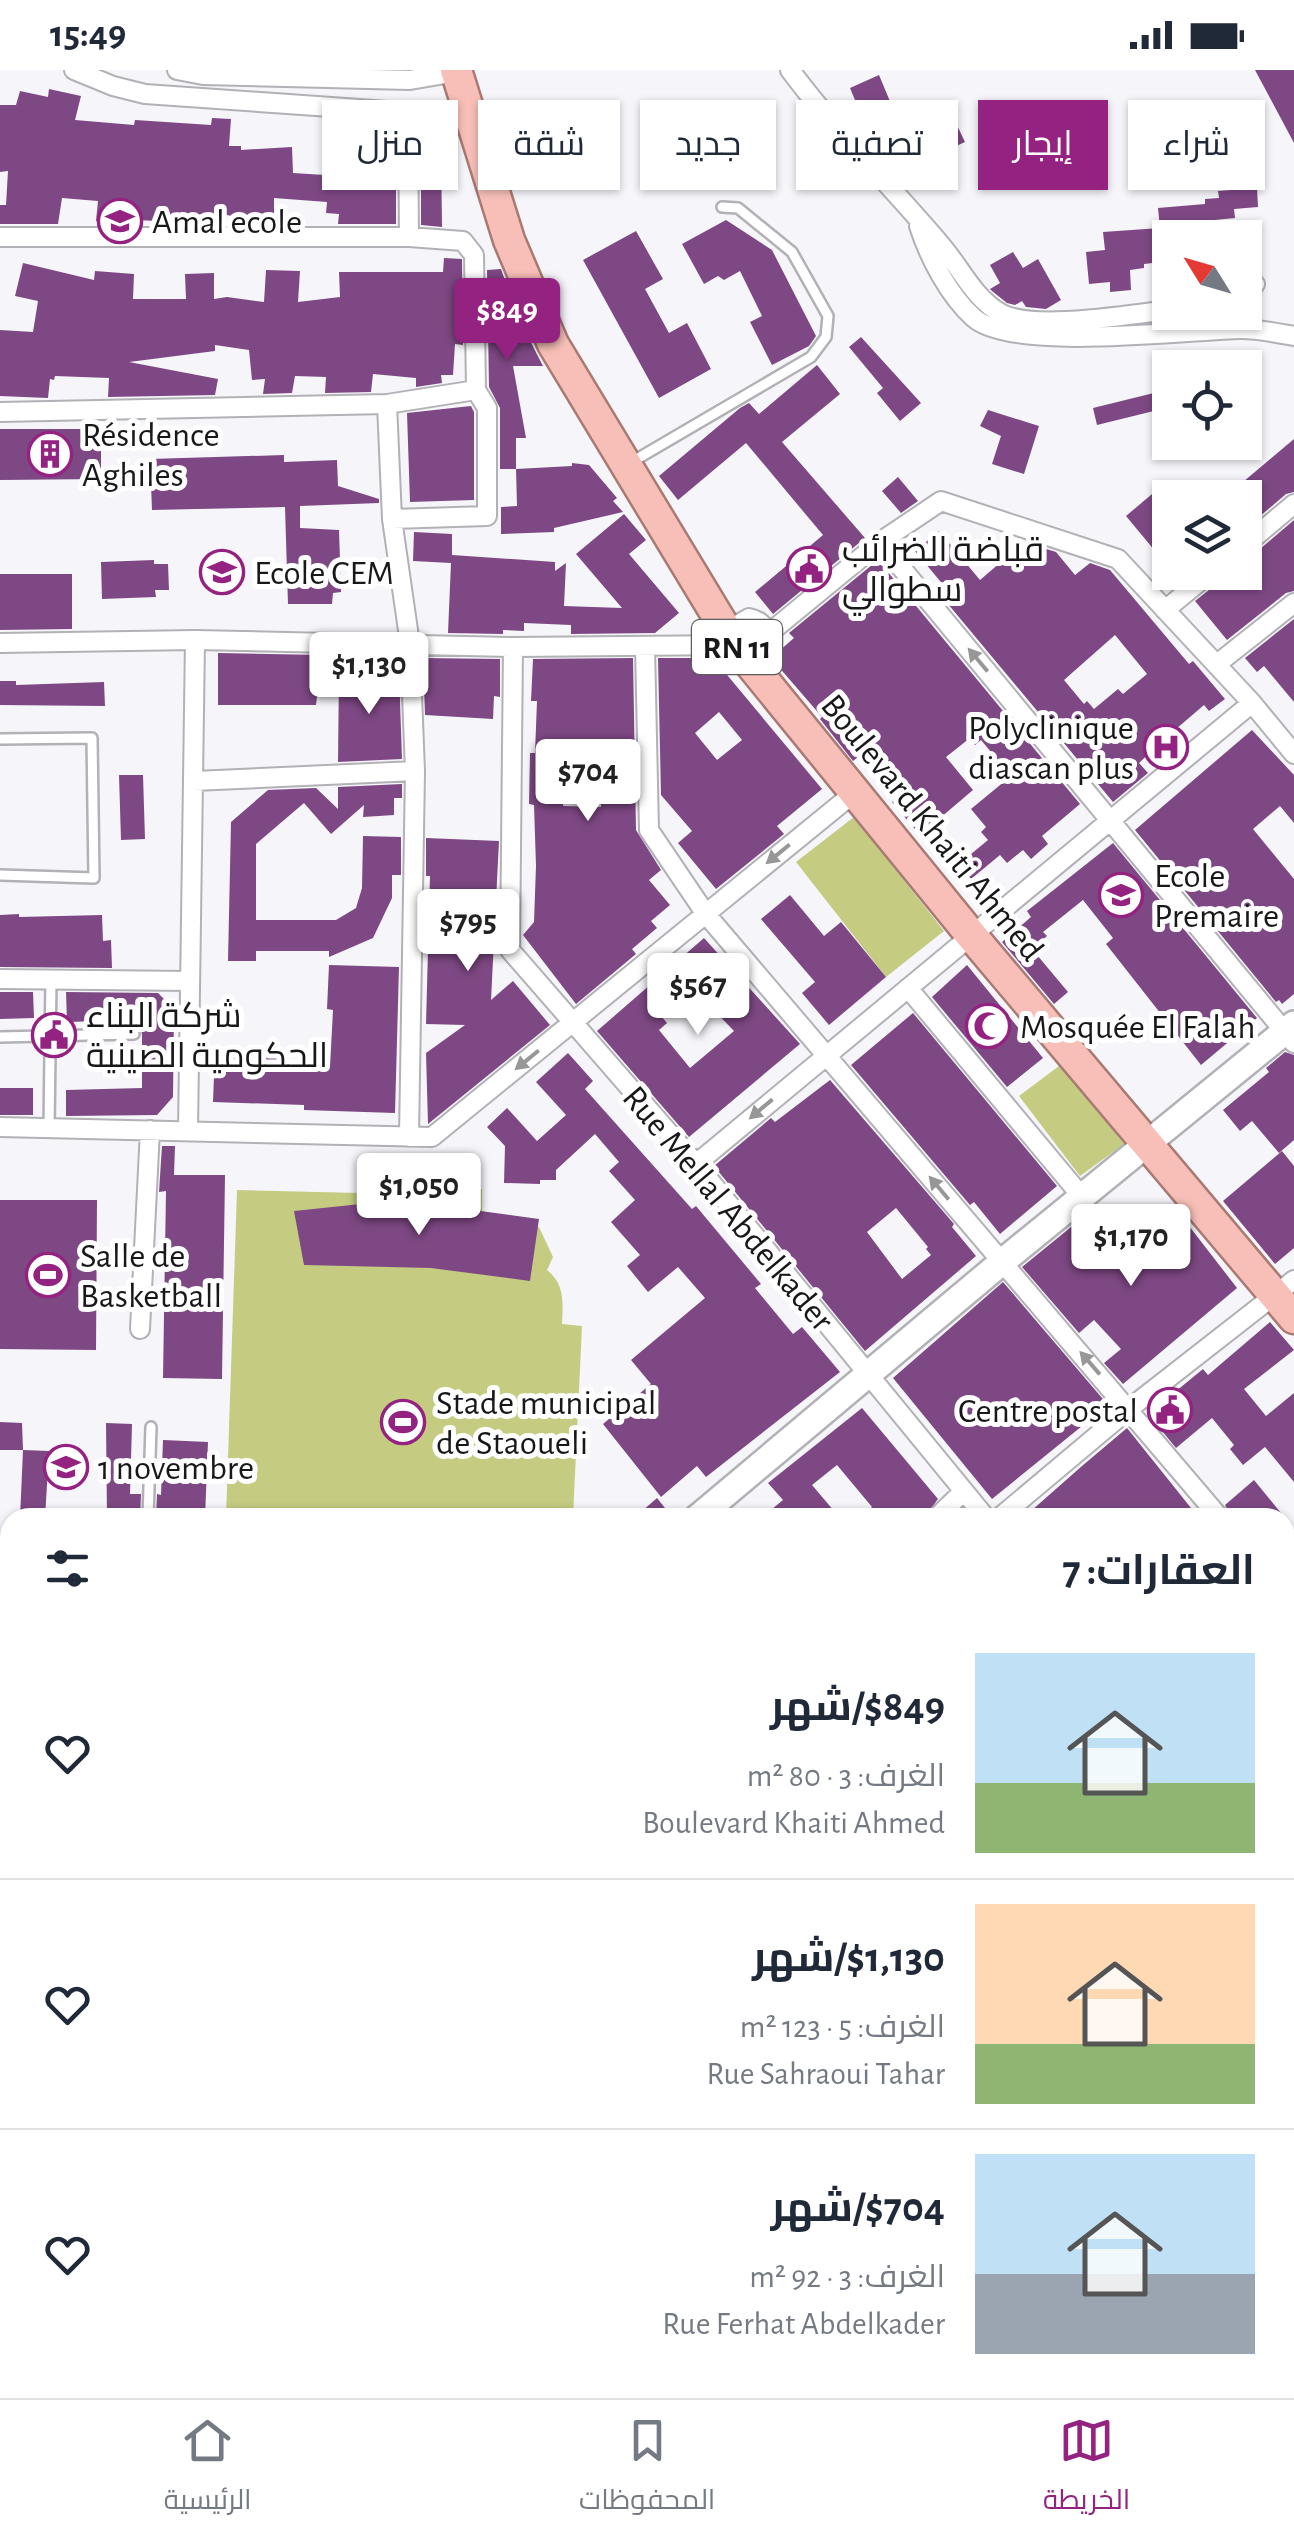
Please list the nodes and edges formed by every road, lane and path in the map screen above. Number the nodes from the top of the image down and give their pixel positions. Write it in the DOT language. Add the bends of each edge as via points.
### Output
graph roads {
  1 [pos="74,70"];
  2 [pos="176,70"];
  3 [pos="790,70"];
  4 [pos="457,71"];
  5 [pos="722,208"];
  6 [pos="917,221"];
  7 [pos="409,237"];
  8 [pos="0,238"];
  9 [pos="1152,312"];
  10 [pos="1294,336"];
  11 [pos="476,390"];
  12 [pos="387,404"];
  13 [pos="0,412"];
  14 [pos="628,464"];
  15 [pos="1294,504"];
  16 [pos="392,519"];
  17 [pos="1262,531"];
  18 [pos="880,542"];
  19 [pos="1190,590"];
  20 [pos="1294,603"];
  21 [pos="1166,610"];
  22 [pos="768,634"];
  23 [pos="195,640"];
  24 [pos="0,643"];
  25 [pos="734,643"];
  26 [pos="410,644"];
  27 [pos="513,647"];
  28 [pos="645,647"];
  29 [pos="1217,664"];
  30 [pos="1252,702"];
  31 [pos="0,740"];
  32 [pos="1294,754"];
  33 [pos="415,771"];
  34 [pos="194,781"];
  35 [pos="854,793"];
  36 [pos="1111,820"];
  37 [pos="0,875"];
  38 [pos="706,912"];
  39 [pos="971,935"];
  40 [pos="0,978"];
  41 [pos="50,979"];
  42 [pos="190,981"];
  43 [pos="908,988"];
  44 [pos="572,1024"];
  45 [pos="1291,1033"];
  46 [pos="134,1034"];
  47 [pos="52,1036"];
  48 [pos="0,1038"];
  49 [pos="826,1054"];
  50 [pos="0,1127"];
  51 [pos="49,1128"];
  52 [pos="150,1130"];
  53 [pos="188,1130"];
  54 [pos="409,1138"];
  55 [pos="1148,1144"];
  56 [pos="696,1164"];
  57 [pos="1084,1198"];
  58 [pos="1002,1262"];
  59 [pos="1288,1298"];
  60 [pos="140,1329"];
  61 [pos="868,1376"];
  62 [pos="1130,1408"];
  63 [pos="151,1427"];
  64 [pos="964,1491"];
  65 [pos="148,1508"];
  66 [pos="709,1508"];
  67 [pos="946,1508"];
  68 [pos="978,1508"];
  69 [pos="1012,1508"];
  70 [pos="1212,1508"];
  1 -- 7 [label="street" via="146,94 402,112 408,119"];
  2 -- 4 [label="street" via="410,80"];
  3 -- 6 [label="street"];
  4 -- 14 [label="highway, Boulevard Khaiti Ahmed / RN 11" via="509,240 553,344"];
  5 -- 14 [label="lane" via="738,208 792,252 828,316 826,337 811,357"];
  6 -- 9 [label="street" via="1004,316 1050,322"];
  6 -- 10 [label="street" via="951,289 976,320 1012,333 1246,329"];
  7 -- 8 [label="street"];
  7 -- 11 [label="street" via="463,240 474,255"];
  11 -- 12 [label="street"];
  11 -- 16 [label="street" via="487,408 487,516"];
  12 -- 13 [label="street"];
  12 -- 16 [label="street"];
  14 -- 25 [label="highway, Boulevard Khaiti Ahmed / RN 11"];
  15 -- 17 [label="street"];
  16 -- 26 [label="street"];
  18 -- 21 [label="street" via="941,501 1118,559"];
  18 -- 22 [label="street"];
  36 -- 18 [label="street, one-way"];
  19 -- 21 [label="street"];
  20 -- 29 [label="street"];
  21 -- 29 [label="street"];
  22 -- 25 [label="street" via="759,652 745,653"];
  22 -- 25 [label="street" via="762,622 749,618 737,625"];
  23 -- 24 [label="street"];
  23 -- 26 [label="street"];
  23 -- 34 [label="street"];
  25 -- 28 [label="street"];
  25 -- 35 [label="highway, Boulevard Khaiti Ahmed / RN 11"];
  26 -- 27 [label="street"];
  26 -- 33 [label="street"];
  27 -- 28 [label="street"];
  27 -- 44 [label="street, Rue Mellal Abdelkader" via="510,950"];
  28 -- 38 [label="street" via="649,830"];
  29 -- 30 [label="street"];
  30 -- 32 [label="street"];
  30 -- 36 [label="street"];
  31 -- 37 [label="lane" via="92,738 94,878"];
  33 -- 34 [label="street"];
  33 -- 54 [label="street"];
  34 -- 42 [label="street"];
  35 -- 38 [label="street, one-way"];
  35 -- 39 [label="highway, Boulevard Khaiti Ahmed / RN 11"];
  36 -- 39 [label="street"];
  36 -- 45 [label="street"];
  38 -- 44 [label="street"];
  38 -- 49 [label="street"];
  39 -- 43 [label="street"];
  39 -- 55 [label="highway, Boulevard Khaiti Ahmed / RN 11"];
  40 -- 41 [label="street"];
  41 -- 42 [label="street"];
  41 -- 47 [label="lane"];
  42 -- 53 [label="street"];
  43 -- 49 [label="street"];
  43 -- 57 [label="street"];
  44 -- 54 [label="street, one-way" via="432,1137"];
  44 -- 56 [label="street, Rue Mellal Abdelkader"];
  45 -- 55 [label="main road"];
  46 -- 47 [label="lane"];
  47 -- 48 [label="lane"];
  47 -- 51 [label="lane"];
  49 -- 56 [label="street, one-way"];
  58 -- 49 [label="street, one-way"];
  50 -- 51 [label="street"];
  51 -- 52 [label="street"];
  52 -- 53 [label="street"];
  52 -- 60 [label="street"];
  53 -- 54 [label="street"];
  55 -- 57 [label="main road"];
  55 -- 59 [label="highway, Boulevard Khaiti Ahmed / RN 11"];
  56 -- 61 [label="street, Rue Mellal Abdelkader"];
  57 -- 58 [label="main road"];
  58 -- 61 [label="main road"];
  62 -- 58 [label="street, one-way"];
  59 -- 62 [label="street"];
  61 -- 64 [label="street, Rue Mellal Abdelkader"];
  61 -- 66 [label="main road"];
  62 -- 69 [label="street"];
  62 -- 70 [label="street"];
  63 -- 65 [label="lane"];
  64 -- 67 [label="street"];
  64 -- 68 [label="street, Rue Mellal Abdelkader"];
}
